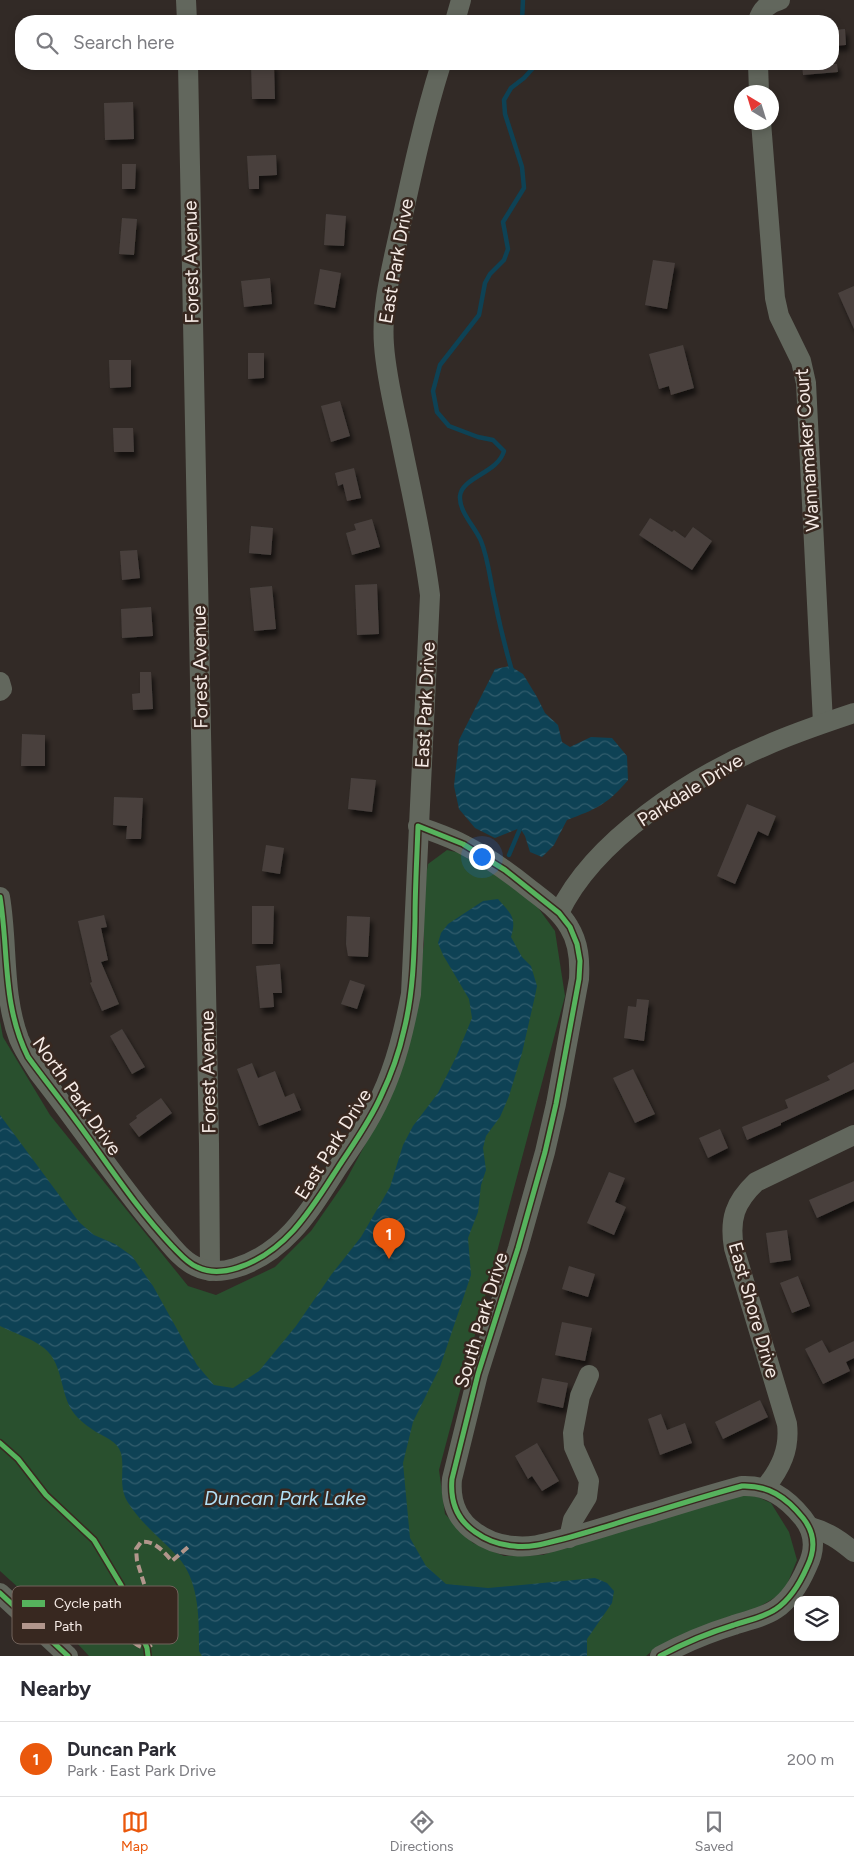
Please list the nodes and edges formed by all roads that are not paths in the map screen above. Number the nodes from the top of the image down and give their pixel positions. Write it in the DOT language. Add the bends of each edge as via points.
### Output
graph roads {
  1 [pos="186,0"];
  2 [pos="461,0"];
  3 [pos="780,0"];
  4 [pos="187,15"];
  5 [pos="457,15"];
  6 [pos="760,15"];
  7 [pos="188,70"];
  8 [pos="439,70"];
  9 [pos="758,70"];
  10 [pos="759,85"];
  11 [pos="762,130"];
  12 [pos="0,682"];
  13 [pos="0,691"];
  14 [pos="854,713"];
  15 [pos="823,723"];
  16 [pos="418,826"];
  17 [pos="0,897"];
  18 [pos="559,913"];
  19 [pos="854,1135"];
  20 [pos="210,1271"];
  21 [pos="589,1375"];
  22 [pos="765,1488"];
  23 [pos="810,1527"];
  24 [pos="569,1538"];
  25 [pos="854,1552"];
  26 [pos="0,1593"];
  27 [pos="12,1604"];
  28 [pos="55,1644"];
  29 [pos="68,1656"];
  30 [pos="660,1656"];
  1 -- 4 [label="street"];
  2 -- 5 [label="street"];
  3 -- 6 [label="street" via="771,3"];
  7 -- 20 [label="street, Forest Avenue"];
  8 -- 16 [label="street, East Park Drive" via="426,111 388,286 384,326 390,386 430,595"];
  9 -- 10 [label="street"];
  11 -- 15 [label="street, Wannamaker Court" via="775,298 779,316 801,361 806,384"];
  12 -- 13 [label="street"];
  14 -- 15 [label="street, Parkdale Drive"];
  15 -- 18 [label="street, Parkdale Drive" via="765,746 676,794 629,829 597,859 577,881"];
  16 -- 18 [label="street, South Park Drive" via="463,844 505,870"];
  16 -- 20 [label="street, East Park Drive" via="411,994 397,1055 381,1096 364,1128 294,1231 271,1251 245,1265"];
  17 -- 20 [label="street, North Park Drive" via="10,1005 28,1057 164,1237 188,1262"];
  18 -- 24 [label="street, South Park Drive" via="573,936 580,961 556,1104 533,1200 478,1374 451,1492 459,1517 468,1527 498,1544 533,1546"];
  19 -- 22 [label="street, East Shore Drive" via="756,1182 737,1204 732,1218 734,1248 789,1437 782,1462"];
  21 -- 24 [label="street" via="580,1396 573,1433 574,1447 589,1481 587,1497 572,1520"];
  22 -- 23 [label="street, South Park Drive" via="787,1501"];
  22 -- 24 [label="street, South Park Drive" via="742,1486"];
  23 -- 25 [label="street" via="837,1538"];
  23 -- 30 [label="street" via="813,1549 810,1560 795,1590 778,1608 766,1615 696,1637"];
  26 -- 27 [label="street"];
  28 -- 29 [label="street"];
}
